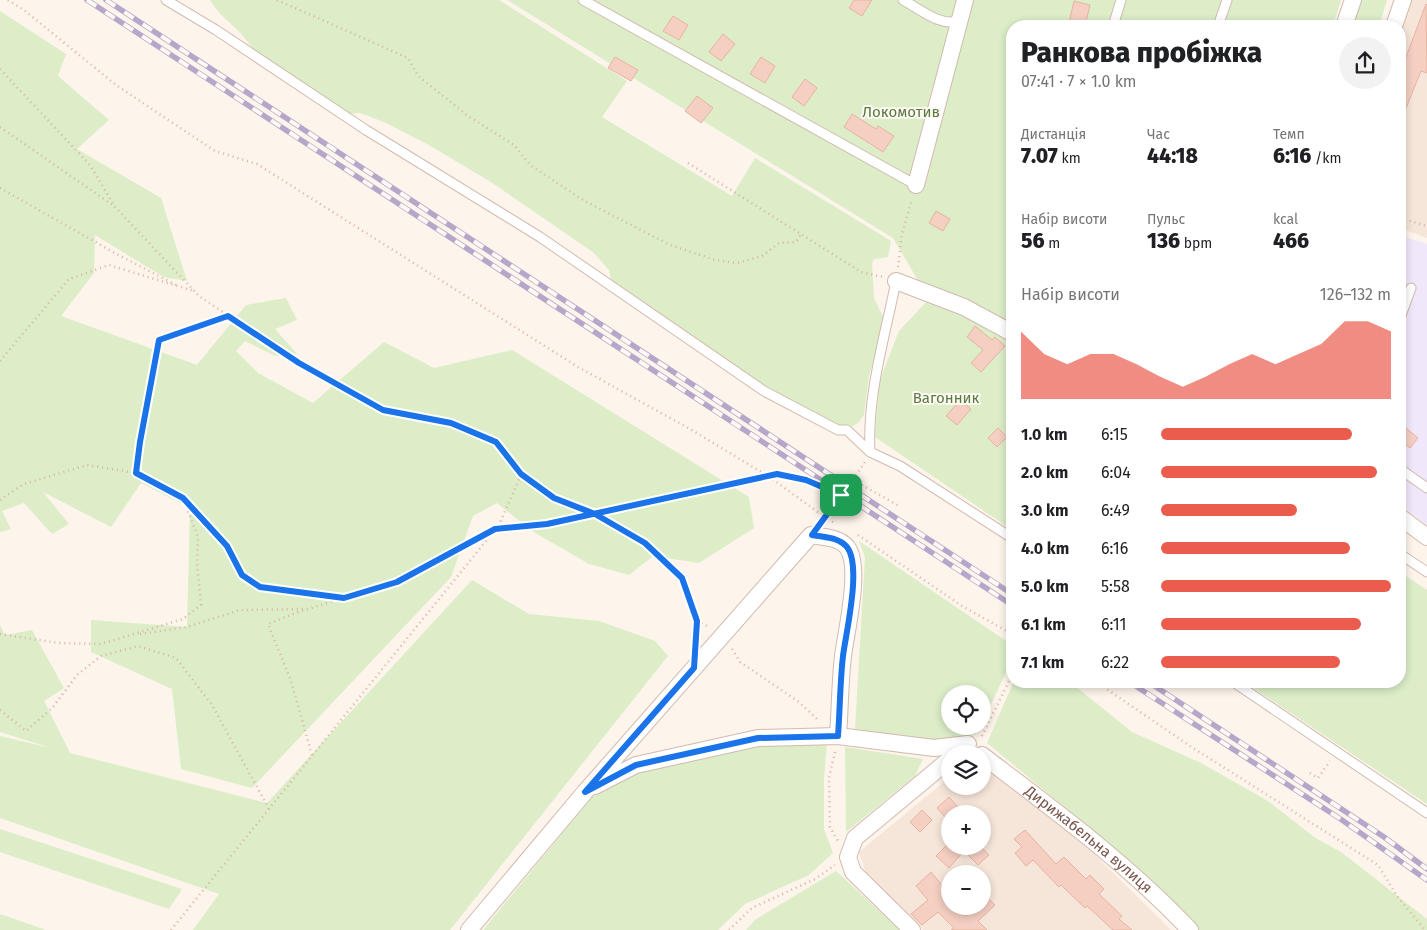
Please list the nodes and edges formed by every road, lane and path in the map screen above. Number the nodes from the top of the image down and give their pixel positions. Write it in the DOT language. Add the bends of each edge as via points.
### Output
graph roads {
  1 [pos="8,0"];
  2 [pos="166,0"];
  3 [pos="277,0"];
  4 [pos="583,0"];
  5 [pos="903,0"];
  6 [pos="965,0"];
  7 [pos="1121,0"];
  8 [pos="1227,0"];
  9 [pos="1352,0"];
  10 [pos="1403,0"];
  11 [pos="961,19"];
  12 [pos="1116,20"];
  13 [pos="1220,20"];
  14 [pos="1346,20"];
  15 [pos="1396,20"];
  16 [pos="0,69"];
  17 [pos="0,127"];
  18 [pos="688,163"];
  19 [pos="916,186"];
  20 [pos="0,188"];
  21 [pos="115,207"];
  22 [pos="1406,220"];
  23 [pos="1427,226"];
  24 [pos="801,234"];
  25 [pos="896,280"];
  26 [pos="183,288"];
  27 [pos="1411,288"];
  28 [pos="195,292"];
  29 [pos="1406,302"];
  30 [pos="228,316"];
  31 [pos="1006,330"];
  32 [pos="0,361"];
  33 [pos="870,452"];
  34 [pos="136,473"];
  35 [pos="1406,473"];
  36 [pos="521,474"];
  37 [pos="768,476"];
  38 [pos="852,480"];
  39 [pos="1427,488"];
  40 [pos="841,495"];
  41 [pos="183,498"];
  42 [pos="0,500"];
  43 [pos="901,507"];
  44 [pos="595,514"];
  45 [pos="826,518"];
  46 [pos="1406,521"];
  47 [pos="842,526"];
  48 [pos="495,529"];
  49 [pos="1006,534"];
  50 [pos="812,535"];
  51 [pos="857,535"];
  52 [pos="1427,537"];
  53 [pos="1406,558"];
  54 [pos="1427,572"];
  55 [pos="344,598"];
  56 [pos="308,608"];
  57 [pos="697,621"];
  58 [pos="1006,631"];
  59 [pos="0,634"];
  60 [pos="724,634"];
  61 [pos="131,635"];
  62 [pos="694,668"];
  63 [pos="1006,687"];
  64 [pos="1105,688"];
  65 [pos="1242,688"];
  66 [pos="0,710"];
  67 [pos="838,736"];
  68 [pos="972,745"];
  69 [pos="941,748"];
  70 [pos="1337,752"];
  71 [pos="312,755"];
  72 [pos="991,761"];
  73 [pos="941,766"];
  74 [pos="1310,773"];
  75 [pos="585,792"];
  76 [pos="269,809"];
  77 [pos="1427,812"];
  78 [pos="848,857"];
  79 [pos="172,930"];
  80 [pos="469,930"];
  81 [pos="729,930"];
  82 [pos="912,930"];
  83 [pos="1190,930"];
  84 [pos="1425,930"];
  1 -- 37 [label="path" via="116,85 215,151 257,164 578,367"];
  2 -- 33 [label="lane" via="366,130 540,237 764,391 838,430 847,430"];
  3 -- 24 [label="path" via="408,58 418,76 468,116 514,145 530,166 583,200 670,245 715,260 737,263 762,256 779,243 796,242"];
  4 -- 19 [label="lane"];
  5 -- 11 [label="lane" via="941,22 953,23"];
  6 -- 11 [label="street"];
  7 -- 12 [label="lane"];
  8 -- 13 [label="lane"];
  9 -- 14 [label="street"];
  10 -- 15 [label="street"];
  11 -- 19 [label="street"];
  16 -- 21 [label="path" via="90,165"];
  17 -- 21 [label="path"];
  18 -- 24 [label="path"];
  19 -- 25 [label="path" via="902,234"];
  20 -- 26 [label="path"];
  21 -- 28 [label="path"];
  22 -- 23 [label="path"];
  24 -- 25 [label="path" via="860,272"];
  25 -- 31 [label="street" via="964,307"];
  25 -- 33 [label="lane" via="878,363 869,426"];
  26 -- 28 [label="path"];
  26 -- 32 [label="path" via="109,265 69,279"];
  27 -- 29 [label="lane"];
  28 -- 30 [label="path"];
  30 -- 34 [label="path" via="159,340"];
  30 -- 36 [label="path" via="299,363 383,410 451,423 496,442"];
  33 -- 38 [label="path"];
  33 -- 49 [label="lane" via="900,466"];
  34 -- 41 [label="path"];
  34 -- 42 [label="path" via="87,465 24,484"];
  35 -- 39 [label="lane"];
  36 -- 44 [label="path" via="554,498"];
  36 -- 48 [label="path"];
  37 -- 40 [label="path" via="777,474 806,480"];
  37 -- 44 [label="path"];
  37 -- 45 [label="path"];
  38 -- 40 [label="path"];
  38 -- 43 [label="path"];
  40 -- 45 [label="path"];
  41 -- 55 [label="path" via="227,546 242,575 260,587"];
  41 -- 61 [label="path" via="198,537 201,605 183,619"];
  44 -- 48 [label="path" via="547,524"];
  44 -- 57 [label="path" via="645,543 682,578"];
  45 -- 47 [label="path"];
  45 -- 50 [label="path"];
  46 -- 52 [label="street"];
  48 -- 55 [label="path" via="397,582"];
  48 -- 71 [label="path"];
  50 -- 60 [label="street"];
  50 -- 67 [label="street" via="836,539 847,548 853,565"];
  51 -- 58 [label="path" via="962,606"];
  53 -- 54 [label="lane"];
  55 -- 56 [label="path"];
  56 -- 61 [label="path" via="240,610 187,628"];
  56 -- 71 [label="path" via="268,624 291,680"];
  57 -- 60 [label="path"];
  57 -- 62 [label="path"];
  59 -- 61 [label="path" via="58,643 101,644"];
  60 -- 62 [label="street"];
  60 -- 67 [label="path" via="740,662 799,702"];
  62 -- 75 [label="street"];
  63 -- 68 [label="path" via="979,742"];
  64 -- 84 [label="path" via="1190,746 1378,865 1397,896"];
  65 -- 70 [label="lane"];
  66 -- 76 [label="path" via="26,731 53,707 77,675 101,656 138,646 176,658 212,705"];
  67 -- 69 [label="street"];
  67 -- 75 [label="street" via="758,738 636,765"];
  67 -- 78 [label="path" via="829,778 830,827"];
  70 -- 74 [label="path" via="1318,778"];
  70 -- 77 [label="lane"];
  71 -- 76 [label="path"];
  72 -- 83 [label="street, Дирижабельна вулиця" via="1079,830 1164,903"];
  73 -- 78 [label="street" via="855,838"];
  75 -- 80 [label="street"];
  76 -- 79 [label="path"];
  78 -- 81 [label="path" via="815,879 752,908"];
  78 -- 82 [label="street" via="853,872"];
}
